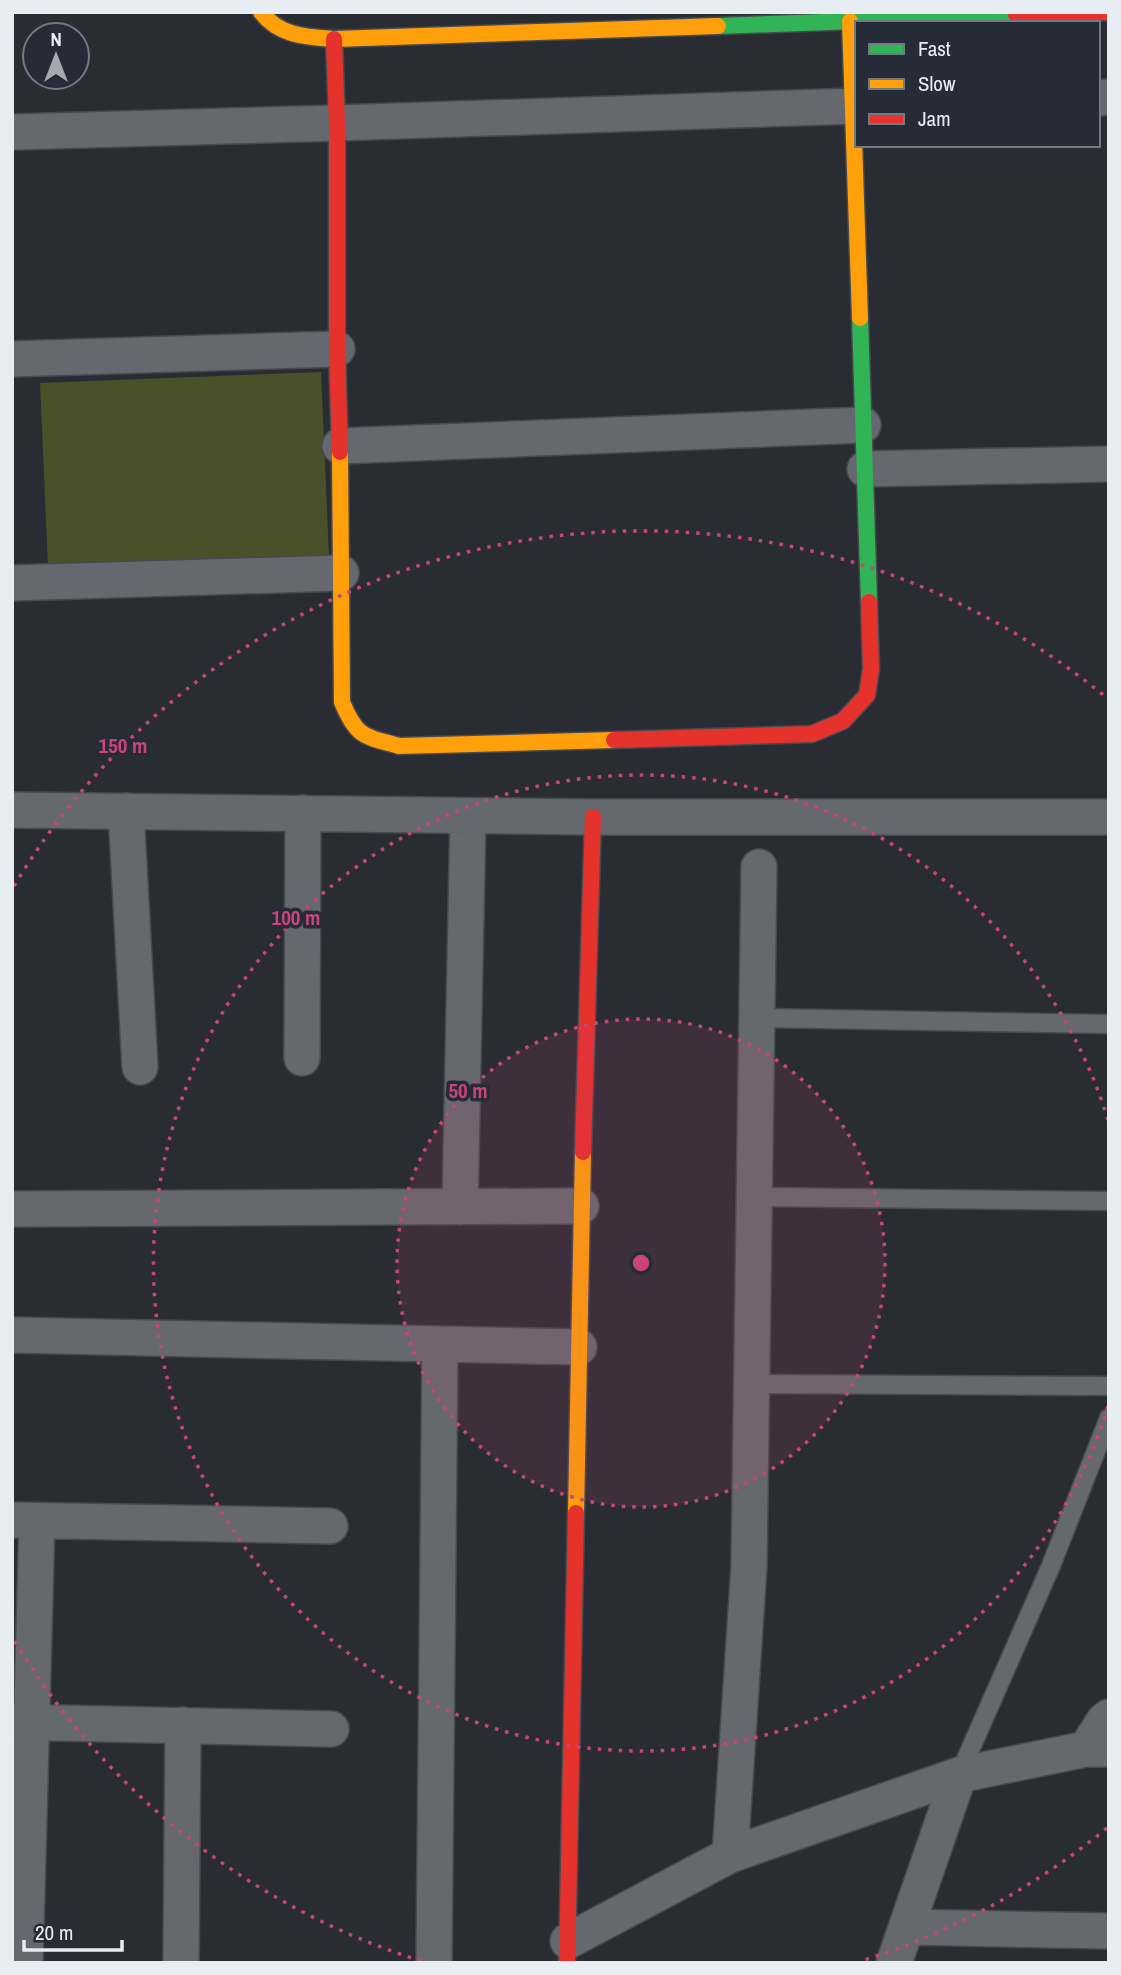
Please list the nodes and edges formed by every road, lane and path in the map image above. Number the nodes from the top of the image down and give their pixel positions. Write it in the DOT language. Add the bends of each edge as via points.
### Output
graph roads {
  1 [pos="261,12"];
  2 [pos="1109,12"];
  3 [pos="850,21"];
  4 [pos="334,39"];
  5 [pos="855,106"];
  6 [pos="337,123"];
  7 [pos="12,132"];
  8 [pos="856,147"];
  9 [pos="337,349"];
  10 [pos="12,359"];
  11 [pos="863,425"];
  12 [pos="340,446"];
  13 [pos="1109,464"];
  14 [pos="865,469"];
  15 [pos="341,573"];
  16 [pos="12,583"];
  17 [pos="12,810"];
  18 [pos="126,811"];
  19 [pos="303,813"];
  20 [pos="468,816"];
  21 [pos="593,817"];
  22 [pos="1109,817"];
  23 [pos="759,867"];
  24 [pos="757,1018"];
  25 [pos="1109,1024"];
  26 [pos="302,1058"];
  27 [pos="140,1067"];
  28 [pos="754,1197"];
  29 [pos="1109,1201"];
  30 [pos="582,1206"];
  31 [pos="460,1207"];
  32 [pos="12,1209"];
  33 [pos="12,1335"];
  34 [pos="440,1344"];
  35 [pos="579,1347"];
  36 [pos="752,1384"];
  37 [pos="1109,1386"];
  38 [pos="1109,1418"];
  39 [pos="25,1520"];
  40 [pos="330,1526"];
  41 [pos="1109,1717"];
  42 [pos="22,1722"];
  43 [pos="183,1726"];
  44 [pos="331,1729"];
  45 [pos="1097,1749"];
  46 [pos="959,1775"];
  47 [pos="730,1855"];
  48 [pos="908,1927"];
  49 [pos="1109,1931"];
  50 [pos="567,1952"];
  51 [pos="25,1963"];
  52 [pos="181,1963"];
  53 [pos="434,1963"];
  54 [pos="894,1963"];
  1 -- 4 [label="street" via="275,28 299,37"];
  2 -- 3 [label="street"];
  3 -- 4 [label="street"];
  3 -- 5 [label="street"];
  4 -- 6 [label="street"];
  5 -- 6 [label="street"];
  6 -- 7 [label="street"];
  6 -- 9 [label="street"];
  8 -- 11 [label="street"];
  9 -- 10 [label="street"];
  9 -- 12 [label="street"];
  11 -- 12 [label="street"];
  11 -- 14 [label="street"];
  12 -- 15 [label="street"];
  13 -- 14 [label="street"];
  14 -- 15 [label="street" via="872,669 867,695 843,720 812,734 399,746 365,736 351,723 342,702"];
  15 -- 16 [label="street"];
  17 -- 18 [label="street"];
  18 -- 19 [label="street"];
  18 -- 27 [label="street"];
  19 -- 20 [label="street"];
  19 -- 26 [label="street"];
  20 -- 21 [label="street"];
  20 -- 31 [label="street"];
  21 -- 22 [label="street"];
  21 -- 30 [label="street"];
  23 -- 24 [label="street"];
  24 -- 25 [label="lane"];
  24 -- 28 [label="street"];
  28 -- 29 [label="lane"];
  28 -- 36 [label="street"];
  30 -- 31 [label="street"];
  30 -- 35 [label="street"];
  31 -- 32 [label="street"];
  33 -- 34 [label="street"];
  34 -- 35 [label="street"];
  34 -- 53 [label="street"];
  35 -- 50 [label="street"];
  36 -- 37 [label="lane"];
  36 -- 47 [label="street" via="749,1566"];
  38 -- 46 [label="lane" via="1050,1568"];
  39 -- 40 [label="street"];
  39 -- 42 [label="street"];
  41 -- 45 [label="street"];
  42 -- 43 [label="street"];
  42 -- 51 [label="street"];
  43 -- 44 [label="street"];
  43 -- 52 [label="street"];
  45 -- 46 [label="street"];
  46 -- 47 [label="street"];
  46 -- 48 [label="street"];
  47 -- 50 [label="street"];
  48 -- 49 [label="street"];
  48 -- 54 [label="street"];
}
